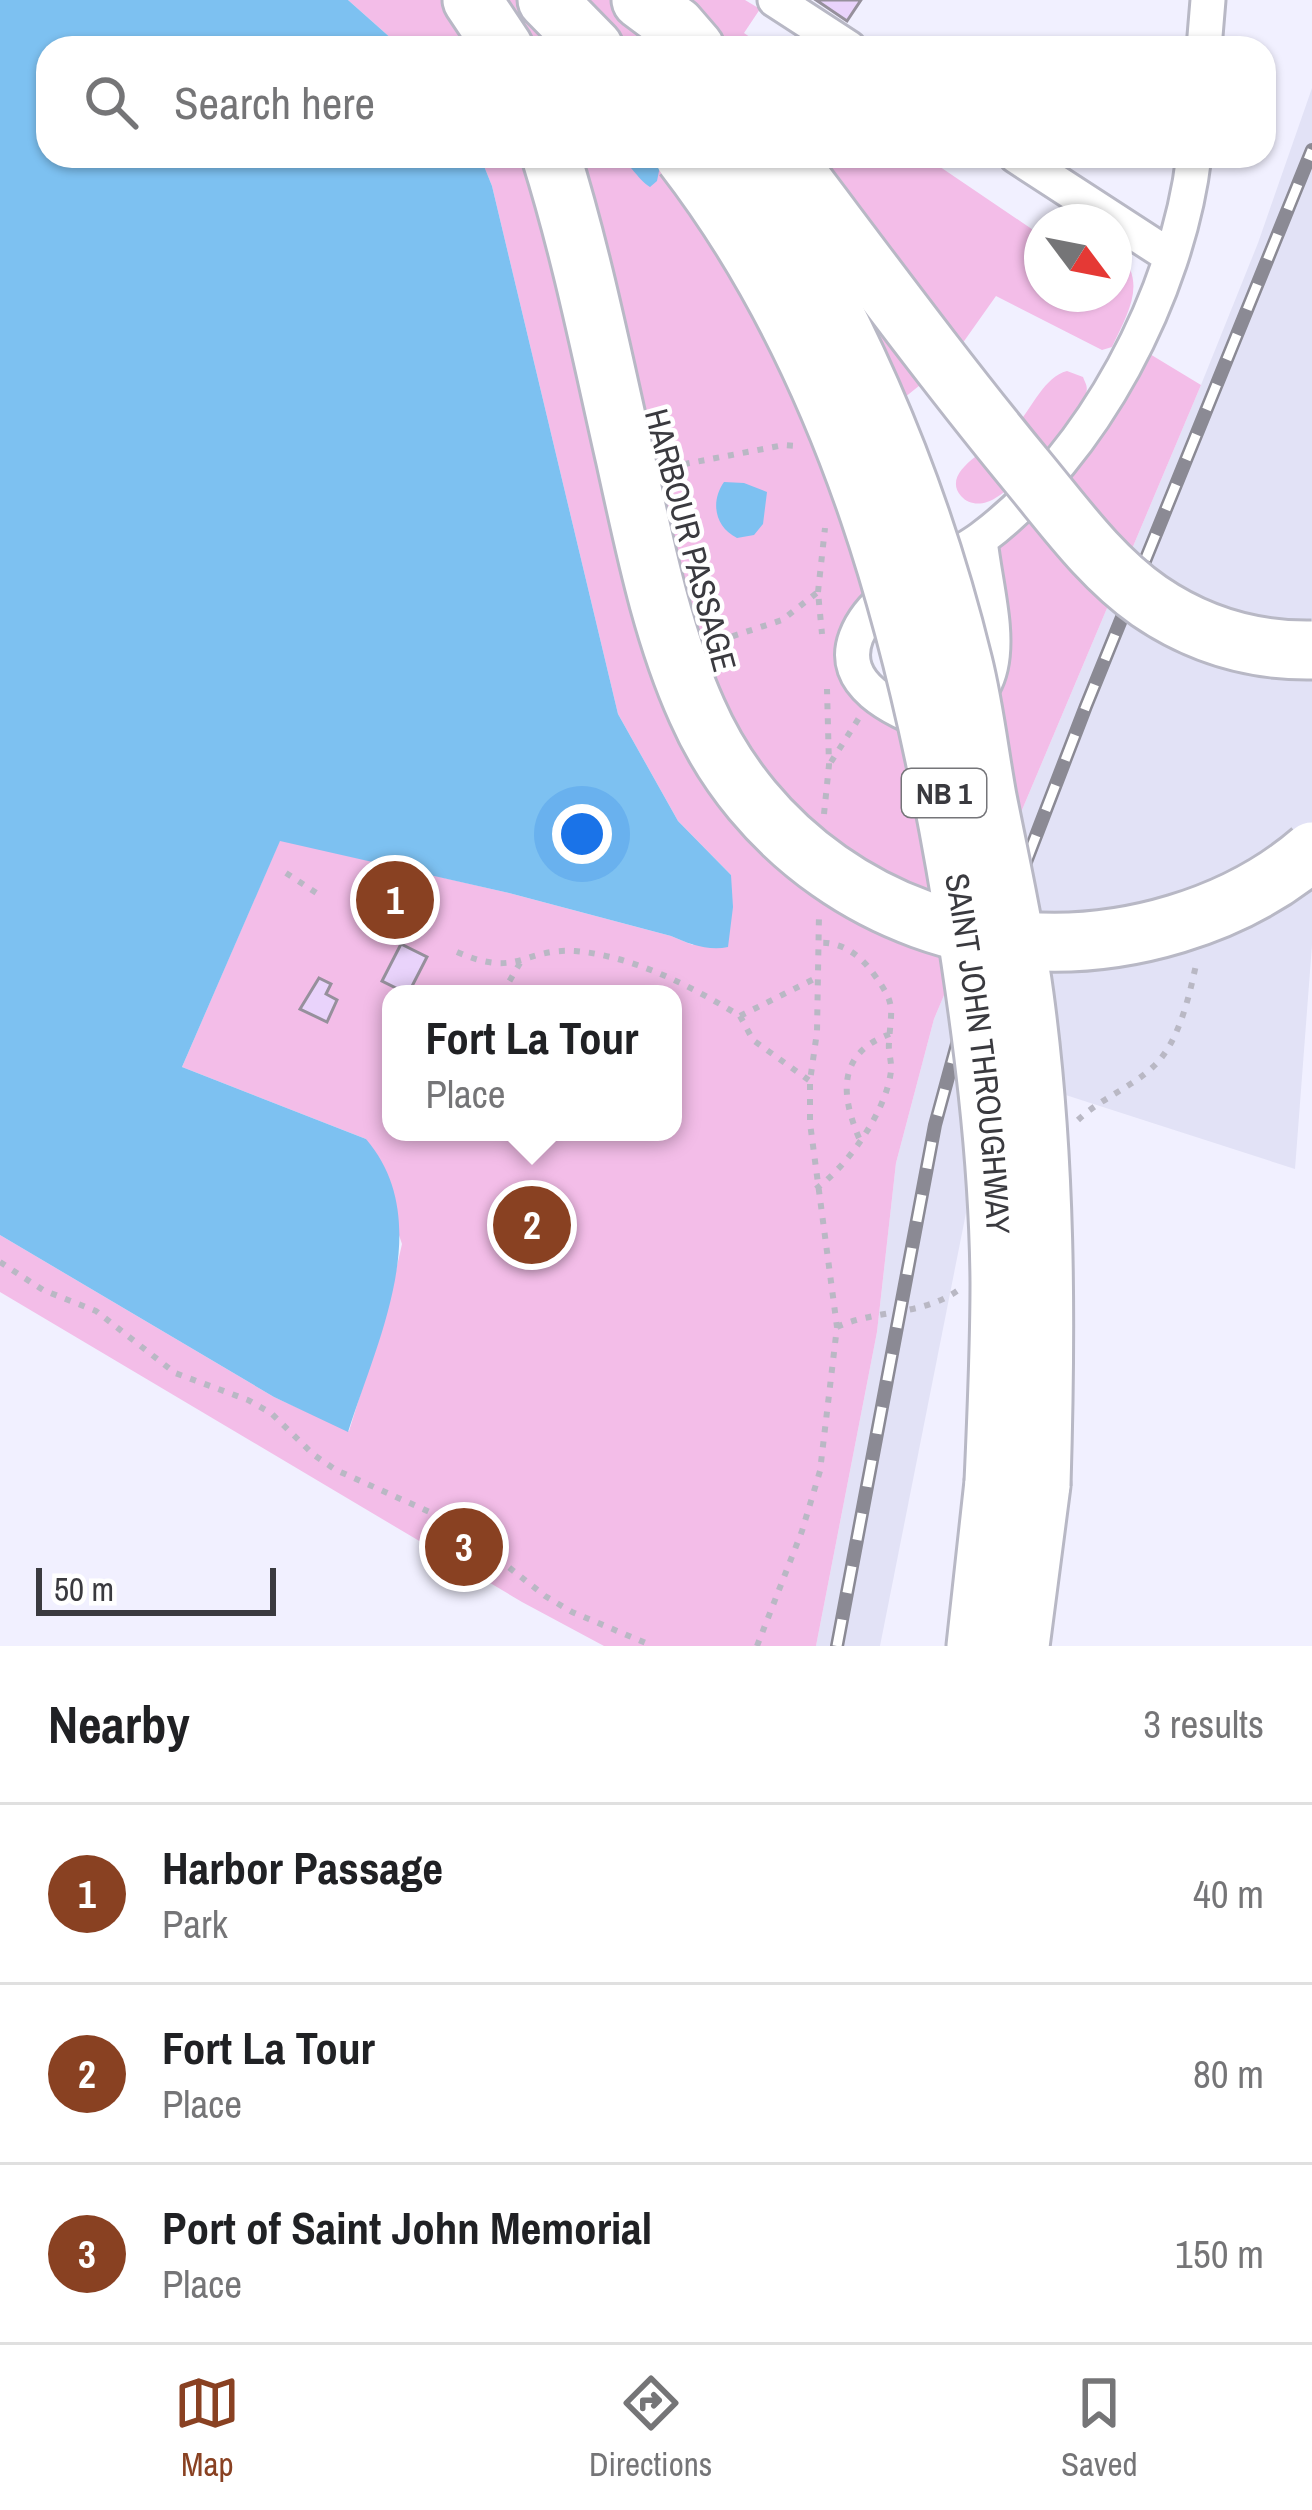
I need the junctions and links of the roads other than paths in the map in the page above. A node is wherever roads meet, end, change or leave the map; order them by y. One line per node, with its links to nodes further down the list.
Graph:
1 (472, 0): 7 (highway)
2 (547, 0): 8 (highway)
3 (616, 0): 9 (highway)
4 (641, 0): 10 (highway)
5 (775, 0): 11 (street)
6 (1208, 0): 12 (street)
7 (495, 36)
8 (582, 36)
9 (649, 36)
10 (685, 36)
11 (830, 36)
12 (1205, 36)
13 (554, 168): 22 (highway, bridge)
14 (693, 168): 23 (highway, SAINT JOHN THROUGHWAY / NB 1, bridge)
15 (750, 168): 23 (highway, SAINT JOHN THROUGHWAY / NB 1, bridge)
16 (793, 168): 21 (highway, bridge)
17 (1034, 168): 19 (street)
18 (1193, 168): 19 (street)
19 (1170, 256): 20 (street)
20 (980, 540): 20 (street)
21 (1312, 650)
22 (1312, 851)
23 (1017, 1484): 24 (highway, SAINT JOHN THROUGHWAY / NB 1); 25 (highway, SAINT JOHN THROUGHWAY / NB 1)
24 (976, 1646)
25 (1021, 1646)

